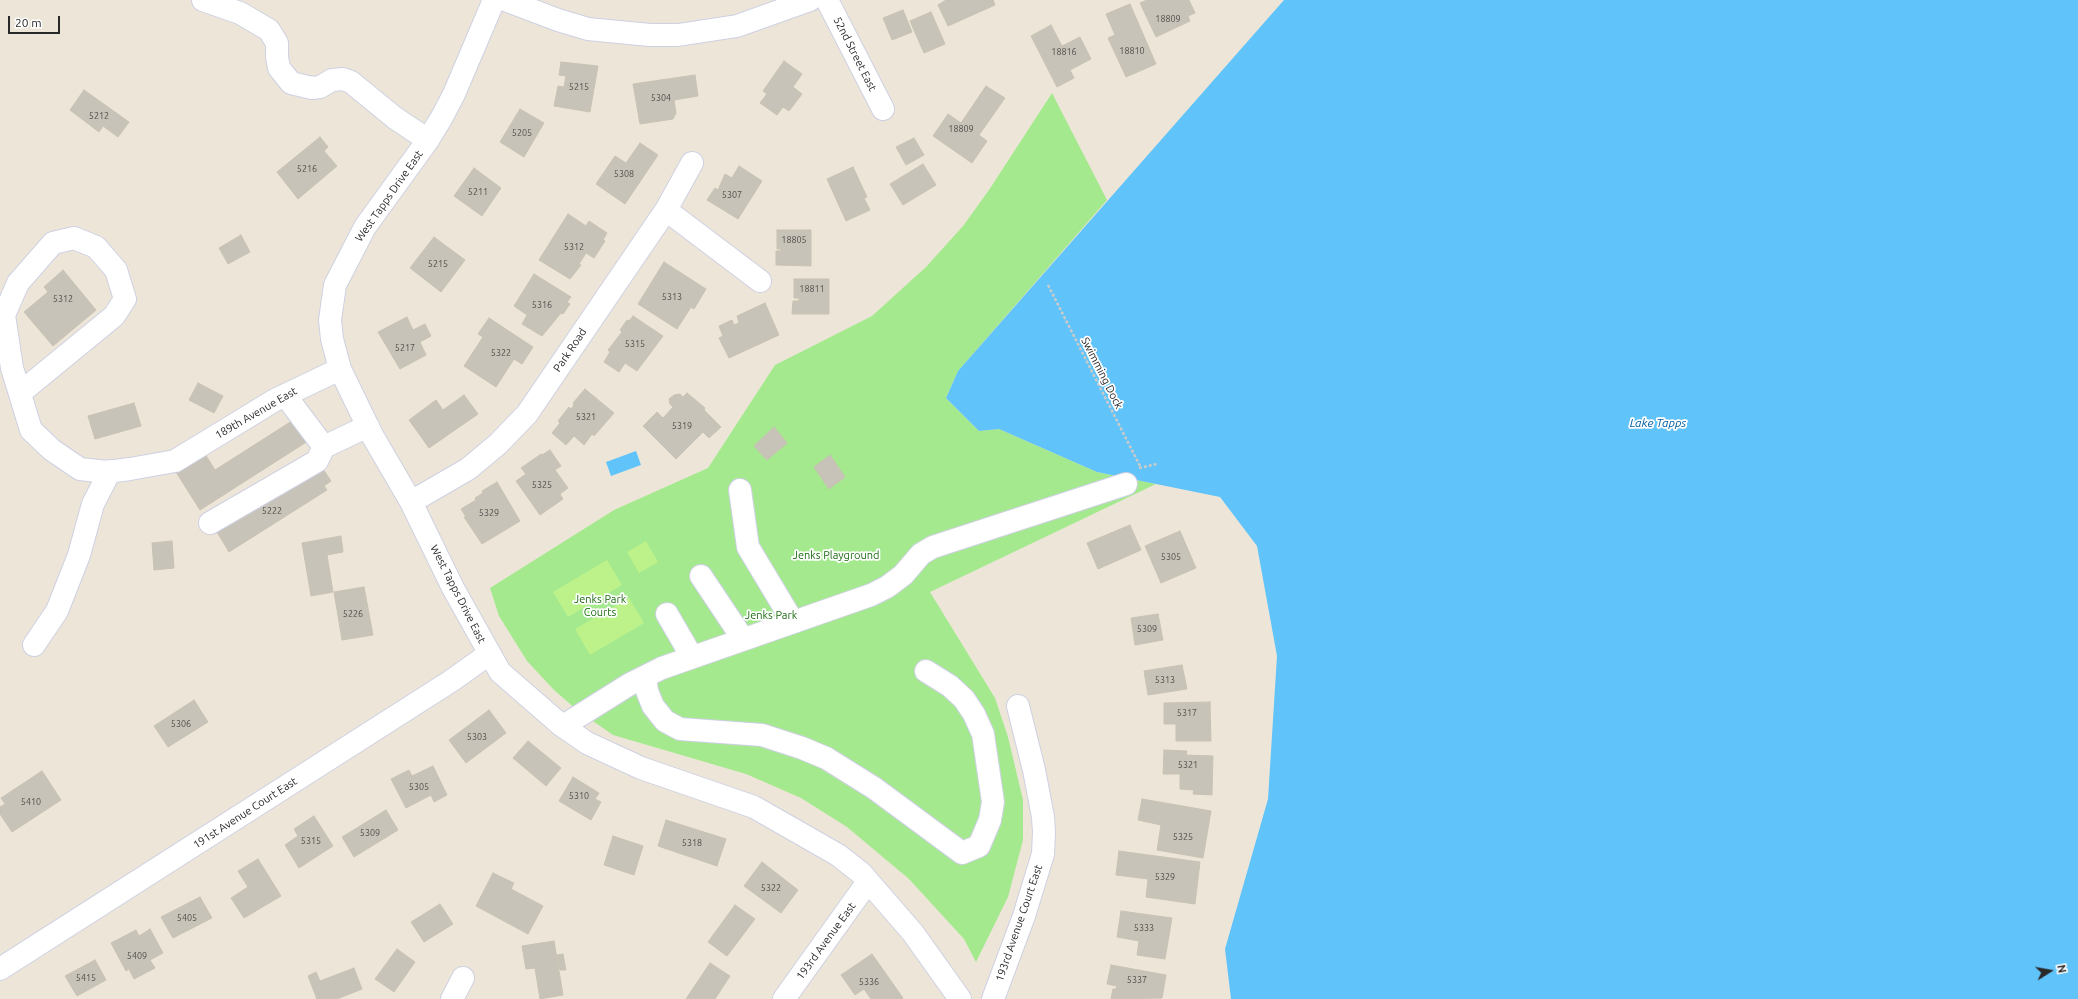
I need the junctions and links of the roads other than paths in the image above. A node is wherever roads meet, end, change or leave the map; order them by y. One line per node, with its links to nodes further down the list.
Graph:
1 (203, 0): 7 (street)
2 (494, 0): 7 (street, West Tapps Drive East)
3 (505, 0): 4 (street)
4 (810, 0)
5 (827, 0): 6 (street, 52nd Street East)
6 (883, 109)
7 (428, 140): 11 (street, West Tapps Drive East)
8 (692, 163): 9 (street, Park Road)
9 (666, 210): 10 (street); 19 (street, Park Road)
10 (760, 281)
11 (340, 369): 13 (street, 189th Avenue East); 14 (street, West Tapps Drive East)
12 (20, 393): 12 (street, 189th Avenue East); 16 (street, 189th Avenue East)
13 (285, 395): 15 (street); 16 (street, 189th Avenue East)
14 (368, 426): 15 (street); 19 (street, West Tapps Drive East)
15 (324, 447): 20 (street)
16 (110, 471): 25 (street)
17 (1126, 484): 23 (street)
18 (740, 490): 23 (street)
19 (411, 502): 26 (street, West Tapps Drive East)
20 (210, 523)
21 (702, 576): 24 (street)
22 (667, 614): 27 (street)
23 (793, 622): 24 (street)
24 (743, 639): 27 (street)
25 (34, 645)
26 (489, 654): 31 (street, West Tapps Drive East); 33 (street, 191st Avenue Court East)
27 (692, 657): 29 (street)
28 (926, 671): 29 (street)
29 (645, 677): 31 (street)
30 (1018, 706): 38 (street, 193rd Avenue Court East)
31 (564, 726): 32 (street, West Tapps Drive East)
32 (867, 882): 36 (street, 193rd Avenue East); 37 (street, West Tapps Drive East)
33 (0, 969)
34 (463, 978): 35 (street)
35 (452, 999)
36 (784, 999)
37 (960, 999)
38 (993, 999)

